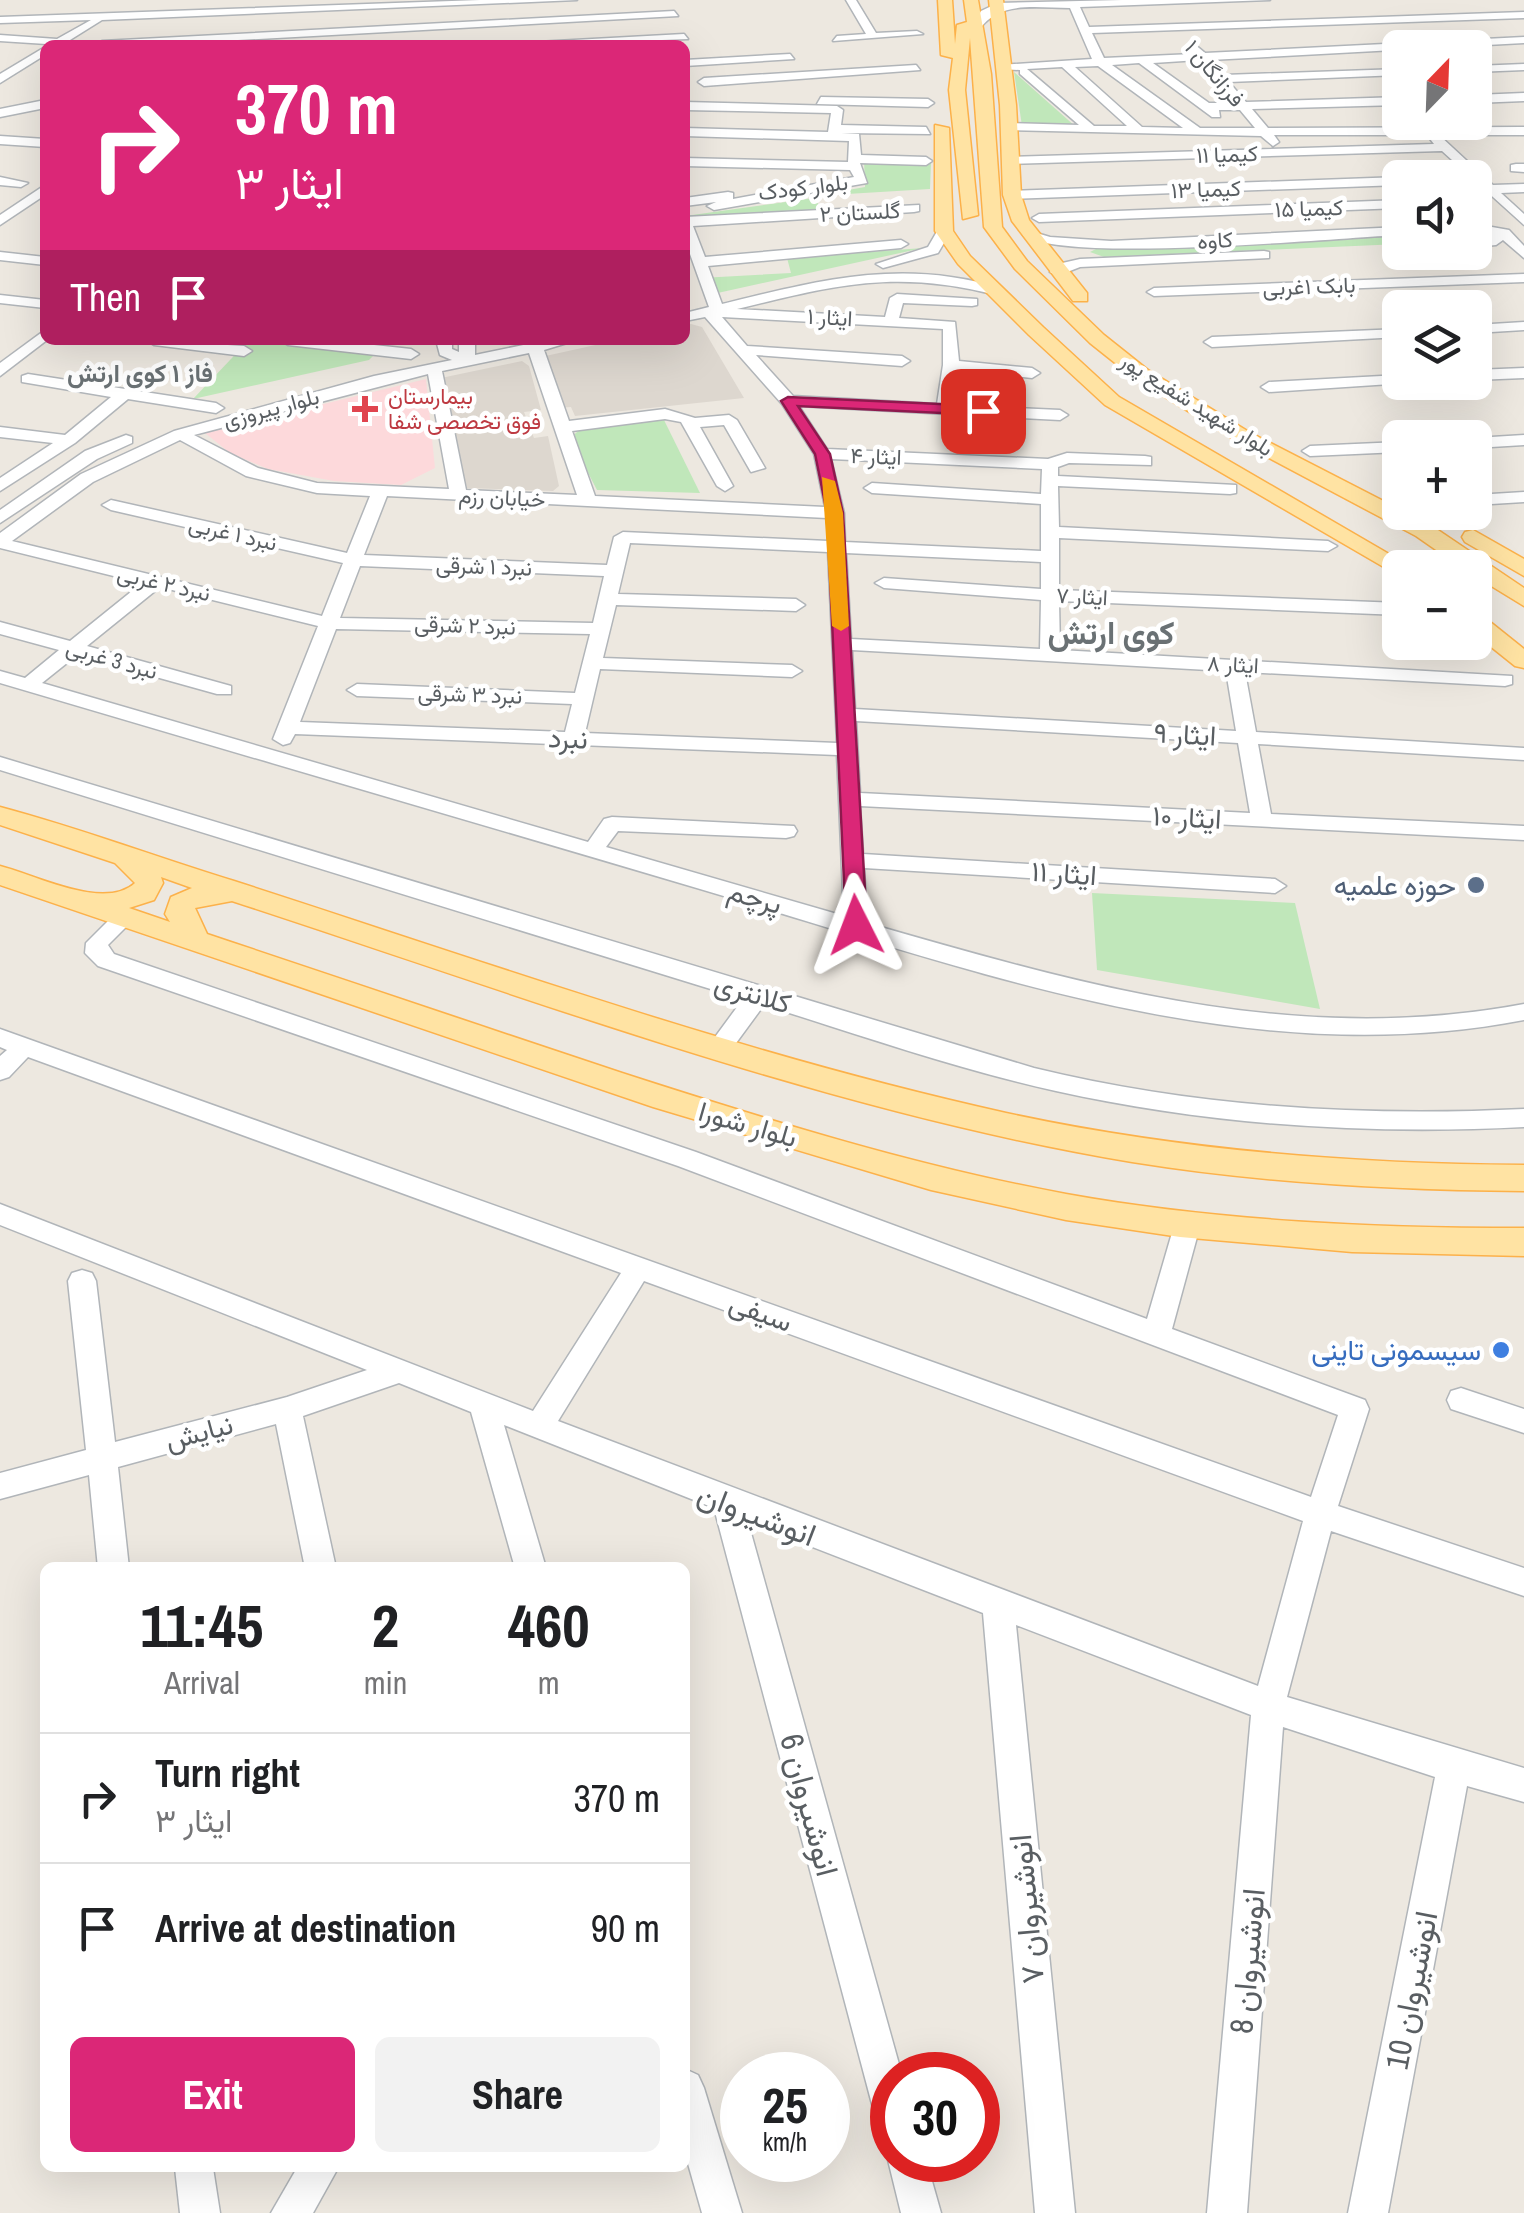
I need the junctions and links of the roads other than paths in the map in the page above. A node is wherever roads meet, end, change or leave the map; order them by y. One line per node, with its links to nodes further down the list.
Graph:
1 (190, 0): 15 (street)
2 (572, 0): 11 (street)
3 (667, 0): 16 (street)
4 (851, 0): 33 (street)
5 (946, 0): 12 (main road); 126 (main road)
6 (1266, 0): 10 (street)
7 (1424, 0): 20 (street)
8 (997, 3): 9 (street); 26 (street); 56 (main road)
9 (1036, 3): 13 (street)
10 (1156, 3): 13 (street); 25 (street, فرزانگان ۱)
11 (423, 4): 15 (street); 24 (street)
12 (965, 5): 26 (main road, بلوار شهید شفیع پور); 70 (main road, بلوار شهید شفیع پور)
13 (1074, 5): 27 (street)
14 (1299, 12): 23 (street)
15 (188, 14): 18 (street)
16 (674, 14): 24 (street); 32 (street)
17 (1524, 15): 20 (street)
18 (109, 17): 21 (street); 22 (street); 35 (street)
19 (248, 18): 31 (street)
20 (1442, 18): 23 (street); 28 (street)
21 (0, 20)
22 (91, 22): 30 (street); 34 (street)
23 (1312, 23): 25 (street); 45 (street)
24 (426, 27): 31 (street); 37 (street)
25 (1176, 27): 27 (street); 48 (street, فرزانگان ۱)
26 (975, 28): 72 (main road, بلوار شهید شفیع پور)
27 (1084, 30): 52 (street)
28 (1454, 30)
29 (916, 34): 33 (street)
30 (0, 37): 42 (street)
31 (244, 37): 36 (street)
32 (684, 37): 38 (street); 39 (street)
33 (873, 37): 40 (street)
34 (62, 40)
35 (103, 40)
36 (208, 40)
37 (427, 40)
38 (628, 40)
39 (685, 40)
40 (837, 40)
41 (1524, 40): 44 (street)
42 (40, 42)
43 (754, 43): 51 (street)
44 (1492, 44)
45 (1337, 47): 46 (street); 48 (street); 66 (street)
46 (1382, 47)
47 (40, 53): 61 (street)
48 (1200, 54): 50 (street); 69 (street, فرزانگان ۱)
49 (812, 56): 51 (street)
50 (1139, 58): 52 (street); 82 (street)
51 (760, 59): 53 (street); 67 (street)
52 (1098, 61): 54 (street); 94 (street)
53 (690, 62): 71 (street)
54 (1064, 63): 56 (street); 89 (street)
55 (1492, 64): 60 (street)
56 (1004, 67): 85 (main road)
57 (1524, 67): 60 (street)
58 (916, 68): 64 (street)
59 (1492, 68): 60 (street)
60 (1496, 68)
61 (6, 70): 62 (street); 68 (street)
62 (28, 72)
63 (1024, 72): 86 (street)
64 (824, 73): 67 (street); 80 (street)
65 (1382, 73): 66 (street)
66 (1366, 74): 69 (street); 73 (street)
67 (767, 76): 71 (street)
68 (0, 79)
69 (1220, 79): 83 (street, فرزانگان ۱)
70 (958, 81): 72 (main road); 102 (main road, بلوار شهید شفیع پور)
71 (704, 82): 74 (street)
72 (984, 82): 99 (main road, بلوار شهید شفیع پور)
73 (1382, 88)
74 (690, 91)
75 (1524, 97): 76 (street)
76 (1492, 98)
77 (928, 103): 80 (street)
78 (1382, 103): 83 (street)
79 (40, 104): 84 (street)
80 (821, 105): 81 (street); 93 (street)
81 (690, 106)
82 (1205, 106): 83 (street); 95 (street)
83 (1242, 106): 96 (street, فرزانگان ۱)
84 (2, 108)
85 (1009, 126): 86 (street); 105 (main road)
86 (1091, 129): 89 (street)
87 (1382, 129): 96 (street)
88 (926, 130): 93 (street)
89 (1138, 130): 94 (street)
90 (1492, 130): 91 (street)
91 (1524, 131)
92 (690, 132): 93 (street)
93 (835, 132): 107 (street)
94 (1197, 132): 95 (street)
95 (1240, 132): 96 (street)
96 (1266, 133): 108 (street, فرزانگان ۱)
97 (0, 140): 100 (street)
98 (1438, 140): 101 (street)
99 (987, 141): 117 (main road); 189 (main road, بلوار شهید شفیع پور)
100 (40, 143)
101 (1444, 146): 103 (street); 108 (street, کیمیا ۱۱)
102 (964, 150): 126 (main road); 206 (main road, بلوار شهید شفیع پور)
103 (1458, 160)
104 (926, 161): 107 (street)
105 (1010, 161): 108 (street, کیمیا ۱۱); 117 (main road)
106 (690, 162): 107 (street)
107 (854, 162): 115 (street, بلوار کودک)
108 (1296, 169): 109 (street, کیمیا ۱۳); 117 (street, کیمیا ۱۳); 122 (street, فرزانگان ۱)
109 (1382, 179)
110 (0, 181): 111 (street)
111 (21, 183)
112 (1524, 188): 113 (street)
113 (1492, 189)
114 (1492, 191): 118 (street)
115 (780, 192): 119 (street, بلوار کودک); 124 (street, بلوار کودک)
116 (40, 193): 125 (street)
117 (1012, 195): 129 (main road)
118 (1502, 200): 120 (street); 127 (street)
119 (690, 201)
120 (1492, 201)
121 (1382, 205): 122 (street, کیمیا ۱۵)
122 (1328, 207): 129 (street, کیمیا ۱۵); 134 (street, فرزانگان ۱)
123 (914, 208): 128 (street, گلستان ۲)
124 (690, 209)
125 (0, 221)
126 (945, 221): 139 (street); 151 (main road)
127 (1524, 221)
128 (690, 222)
129 (1035, 226): 137 (street, کاوه); 147 (main road)
130 (1492, 231): 133 (street)
131 (1524, 231): 133 (street)
132 (1382, 232): 134 (street, کاوه)
133 (1504, 233): 135 (street); 142 (street)
134 (1351, 234): 137 (street, کاوه)
135 (1492, 241)
136 (690, 243): 146 (street)
137 (1112, 244): 145 (street)
138 (1382, 248): 140 (street)
139 (902, 252): 146 (street); 149 (street); 158 (street)
140 (1321, 252)
141 (1282, 254): 145 (street, کاوه)
142 (1524, 254)
143 (0, 256): 144 (street)
144 (40, 260)
145 (1116, 264): 147 (street, کاوه)
146 (702, 269): 148 (street); 158 (street)
147 (1058, 272): 153 (main road)
148 (690, 275)
149 (920, 275): 151 (street); 158 (street)
150 (1524, 278): 152 (street, بابک ۱غربی)
151 (996, 291): 164 (main road)
152 (1154, 292)
153 (1076, 294): 168 (main road); 189 (main road)
154 (0, 299): 157 (street)
155 (690, 300): 158 (street)
156 (972, 302): 161 (street)
157 (40, 303)
158 (712, 305): 159 (street); 160 (street, ایثار ۱); 177 (street)
159 (690, 312)
160 (844, 318): 161 (street, ایثار ۱); 181 (street)
161 (891, 320): 184 (street, ایثار ۱)
162 (1524, 326): 163 (street)
163 (1492, 328)
164 (1036, 331): 206 (main road); 232 (main road)
165 (1382, 333): 167 (street)
166 (40, 338): 179 (street)
167 (1212, 342)
168 (1136, 344)
169 (195, 345): 178 (street)
170 (321, 345): 180 (street)
171 (422, 345): 180 (street)
172 (545, 345): 174 (street, بلوار پیروزی)
173 (445, 346): 176 (street, بلوار پیروزی); 180 (street, بلوار پیروزی)
174 (536, 347): 176 (street, بلوار پیروزی); 200 (street)
175 (0, 349): 179 (street)
176 (467, 349): 185 (street, بلوار پیروزی)
177 (742, 350): 181 (street); 195 (street)
178 (244, 351)
179 (24, 352): 186 (street)
180 (407, 358): 196 (street, بلوار پیروزی)
181 (841, 358): 183 (street)
182 (1158, 360): 208 (main road)
183 (902, 362)
184 (951, 365): 188 (street); 197 (street)
185 (434, 367): 202 (street, بلوار پیروزی); 219 (street)
186 (0, 371)
187 (1524, 372): 190 (street)
188 (1032, 373)
189 (1141, 374): 242 (main road, بلوار شهید شفیع پور)
190 (1492, 374)
191 (28, 380): 194 (street)
192 (1382, 381): 193 (street)
193 (1270, 387)
194 (124, 394): 196 (street); 203 (street)
195 (788, 401): 197 (street); 209 (street)
196 (216, 408): 225 (street, بلوار پیروزی)
197 (944, 408): 198 (street)
198 (1060, 415)
199 (690, 423): 200 (street); 211 (street); 214 (street)
200 (563, 427): 222 (street)
201 (0, 432): 203 (street)
202 (180, 434): 218 (street, خیابان رزم); 228 (street, بلوار پیروزی)
203 (69, 440): 213 (street)
204 (1524, 440): 205 (street)
205 (1492, 442)
206 (1226, 447): 231 (main road, بلوار شهید شفیع پور)
207 (1382, 447): 208 (street)
208 (1310, 451): 216 (main road)
209 (822, 454): 212 (street, ایثار ۴); 224 (street)
210 (1145, 461): 212 (street)
211 (757, 468)
212 (1050, 482): 215 (street); 217 (street); 227 (street)
213 (0, 486)
214 (725, 486)
215 (872, 488)
216 (1382, 489)
217 (1230, 490)
218 (380, 493): 219 (street, خیابان رزم); 234 (street)
219 (458, 494): 222 (street, خیابان رزم)
220 (1524, 497): 221 (street)
221 (1492, 499)
222 (588, 502): 224 (street, خیابان رزم)
223 (111, 505): 234 (street, نبرد ۱ غربی)
224 (835, 513): 230 (street)
225 (0, 518)
226 (1458, 530): 235 (main road)
227 (1050, 532): 229 (street); 233 (street)
228 (0, 542): 237 (street, نبرد ۲ غربی)
229 (1328, 546)
230 (837, 548): 233 (street); 236 (street); 250 (street)
231 (1417, 550)
232 (1382, 556)
233 (1050, 558): 239 (street)
234 (354, 560): 236 (street, نبرد ۱ شرقی); 245 (street)
235 (1524, 569)
236 (614, 572): 240 (street)
237 (156, 582): 245 (street, نبرد ۲ غربی); 251 (street)
238 (884, 583): 239 (street, ایثار ۷)
239 (1050, 595): 244 (street, ایثار ۷); 252 (street)
240 (608, 598): 243 (street); 248 (street)
241 (1492, 599): 246 (main road)
242 (1524, 599)
243 (796, 605)
244 (1382, 609)
245 (329, 623): 248 (street, نبرد ۲ شرقی); 264 (street)
246 (1524, 623)
247 (0, 628): 251 (street, نبرد 3 غربی)
248 (600, 629): 254 (street)
249 (1492, 636): 253 (main road)
250 (842, 644): 252 (street, ایثار ۸); 263 (street)
251 (74, 648): 259 (street); 260 (street, نبرد 3 غربی)
252 (1050, 654): 255 (street, ایثار ۸)
253 (1524, 661)
254 (592, 664): 256 (street); 262 (street)
255 (1234, 664): 258 (street, ایثار ۸); 266 (street)
256 (792, 672)
257 (0, 677): 259 (street, پرچم)
258 (1505, 680)
259 (28, 685): 269 (street, پرچم)
260 (224, 690)
261 (357, 690): 262 (street, نبرد ۳ شرقی)
262 (584, 698): 265 (street)
263 (845, 714): 266 (street, ایثار ۹); 267 (street)
264 (288, 728): 265 (street, نبرد); 269 (street)
265 (574, 738): 267 (street, نبرد)
266 (1247, 738): 268 (street, ایثار ۹); 273 (street)
267 (847, 749): 271 (street)
268 (1524, 754)
269 (275, 758): 276 (street, پرچم)
270 (0, 763): 286 (street, کلانتری)
271 (850, 798): 273 (street, ایثار ۱۰); 278 (street)
272 (0, 816): 277 (main road)
273 (1262, 821): 275 (street, ایثار ۱۰)
274 (786, 830): 276 (street)
275 (1524, 833)
276 (593, 850): 284 (street, پرچم)
277 (126, 856): 281 (main road); 282 (main road)
278 (853, 860): 280 (street, ایثار ۱۱); 284 (street)
279 (0, 875): 282 (main road, بلوار شورا)
280 (1275, 886)
281 (234, 891): 285 (main road); 289 (main road)
282 (68, 898): 283 (main road, بلوار شورا)
283 (125, 917): 285 (main road, بلوار شورا); 298 (street)
284 (856, 925): 287 (street, پرچم)
285 (196, 941): 294 (main road, بلوار شورا)
286 (759, 995): 289 (street); 291 (street, کلانتری)
287 (1524, 1012)
288 (12, 1042): 290 (street); 296 (street, سیفی)
289 (719, 1048): 292 (main road)
290 (0, 1071)
291 (1524, 1118)
292 (1524, 1178)
293 (0, 1214): 299 (street, انوشیروان)
294 (1188, 1226): 295 (main road, بلوار شورا); 298 (street)
295 (1524, 1242)
296 (638, 1268): 304 (street); 308 (street, سیفی)
297 (82, 1281): 305 (street)
298 (1157, 1333): 308 (street, انوشیروان 8)
299 (397, 1372): 301 (street, انوشیروان); 302 (street, نیایش)
300 (1462, 1400): 303 (street)
301 (484, 1407): 304 (street, انوشیروان); 311 (street)
302 (287, 1408): 305 (street, نیایش); 310 (street)
303 (1524, 1421)
304 (538, 1428): 307 (street, انوشیروان)
305 (100, 1458): 306 (street, نیایش); 309 (street)
306 (0, 1486)
307 (728, 1503): 313 (street, انوشیروان); 317 (street, انوشیروان 6)
308 (1320, 1514): 312 (street, سیفی); 314 (street, انوشیروان 8)
309 (113, 1562)
310 (320, 1562)
311 (530, 1562)
312 (1524, 1582)
313 (998, 1604): 314 (street, انوشیروان); 326 (street, انوشیروان ۷)
314 (1268, 1708): 315 (street, انوشیروان); 327 (street, انوشیروان 8)
315 (1454, 1768): 316 (street, انوشیروان); 328 (street, انوشیروان 10)
316 (1524, 1785)
317 (877, 2052)
318 (690, 2105): 324 (street)
319 (195, 2172): 322 (street)
320 (317, 2172): 323 (street)
321 (913, 2182): 325 (street)
322 (200, 2213)
323 (291, 2213)
324 (722, 2213)
325 (921, 2213)
326 (1054, 2213)
327 (1227, 2213)
328 (1368, 2213)

